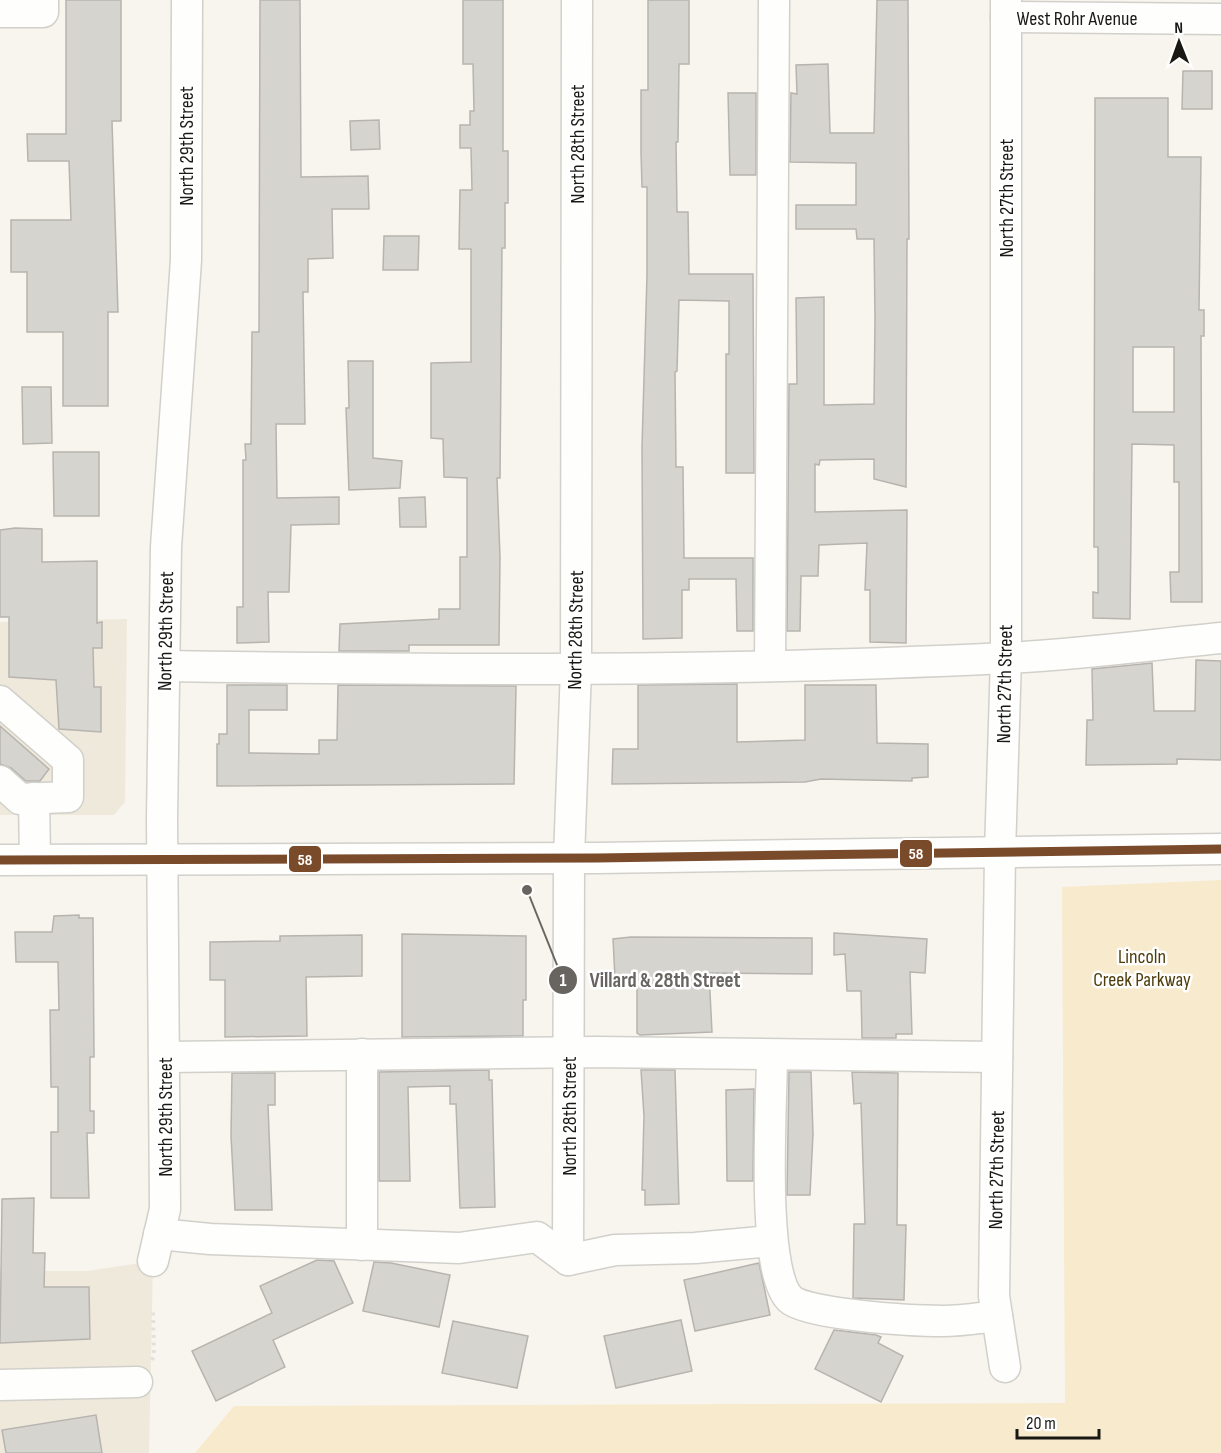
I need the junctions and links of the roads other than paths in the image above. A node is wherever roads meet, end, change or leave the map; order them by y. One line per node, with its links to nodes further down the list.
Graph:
1 (43, 0): 6 (street)
2 (187, 0): 10 (street, North 29th Street)
3 (577, 0): 12 (street, North 28th Street)
4 (774, 0): 11 (street)
5 (1006, 9): 7 (street, West Rohr Avenue); 9 (street, North 27th Street)
6 (0, 12)
7 (1221, 19)
8 (1221, 638): 9 (street)
9 (1006, 658): 11 (street); 17 (street, North 27th Street)
10 (165, 666): 12 (street); 19 (street, North 29th Street)
11 (770, 666): 12 (street)
12 (576, 669): 18 (street, North 28th Street)
13 (0, 700): 15 (street)
14 (0, 781): 15 (street)
15 (34, 798): 21 (street)
16 (1221, 849): 17 (street)
17 (1000, 853): 18 (street); 26 (street, North 27th Street)
18 (569, 858): 19 (street); 22 (street, North 28th Street)
19 (163, 859): 21 (street); 25 (street, North 29th Street)
20 (0, 860): 21 (street)
21 (35, 860)
22 (569, 1052): 23 (street); 24 (street); 29 (street, North 28th Street)
23 (362, 1054): 25 (street); 28 (street)
24 (772, 1054): 26 (street); 27 (street)
25 (165, 1057): 28 (street, North 29th Street)
26 (997, 1057): 30 (street, North 27th Street)
27 (771, 1241): 29 (street); 30 (street)
28 (362, 1245): 29 (street)
29 (568, 1260)
30 (997, 1316): 31 (street, North 27th Street)
31 (1005, 1367)
32 (137, 1382): 33 (street)
33 (0, 1385)

